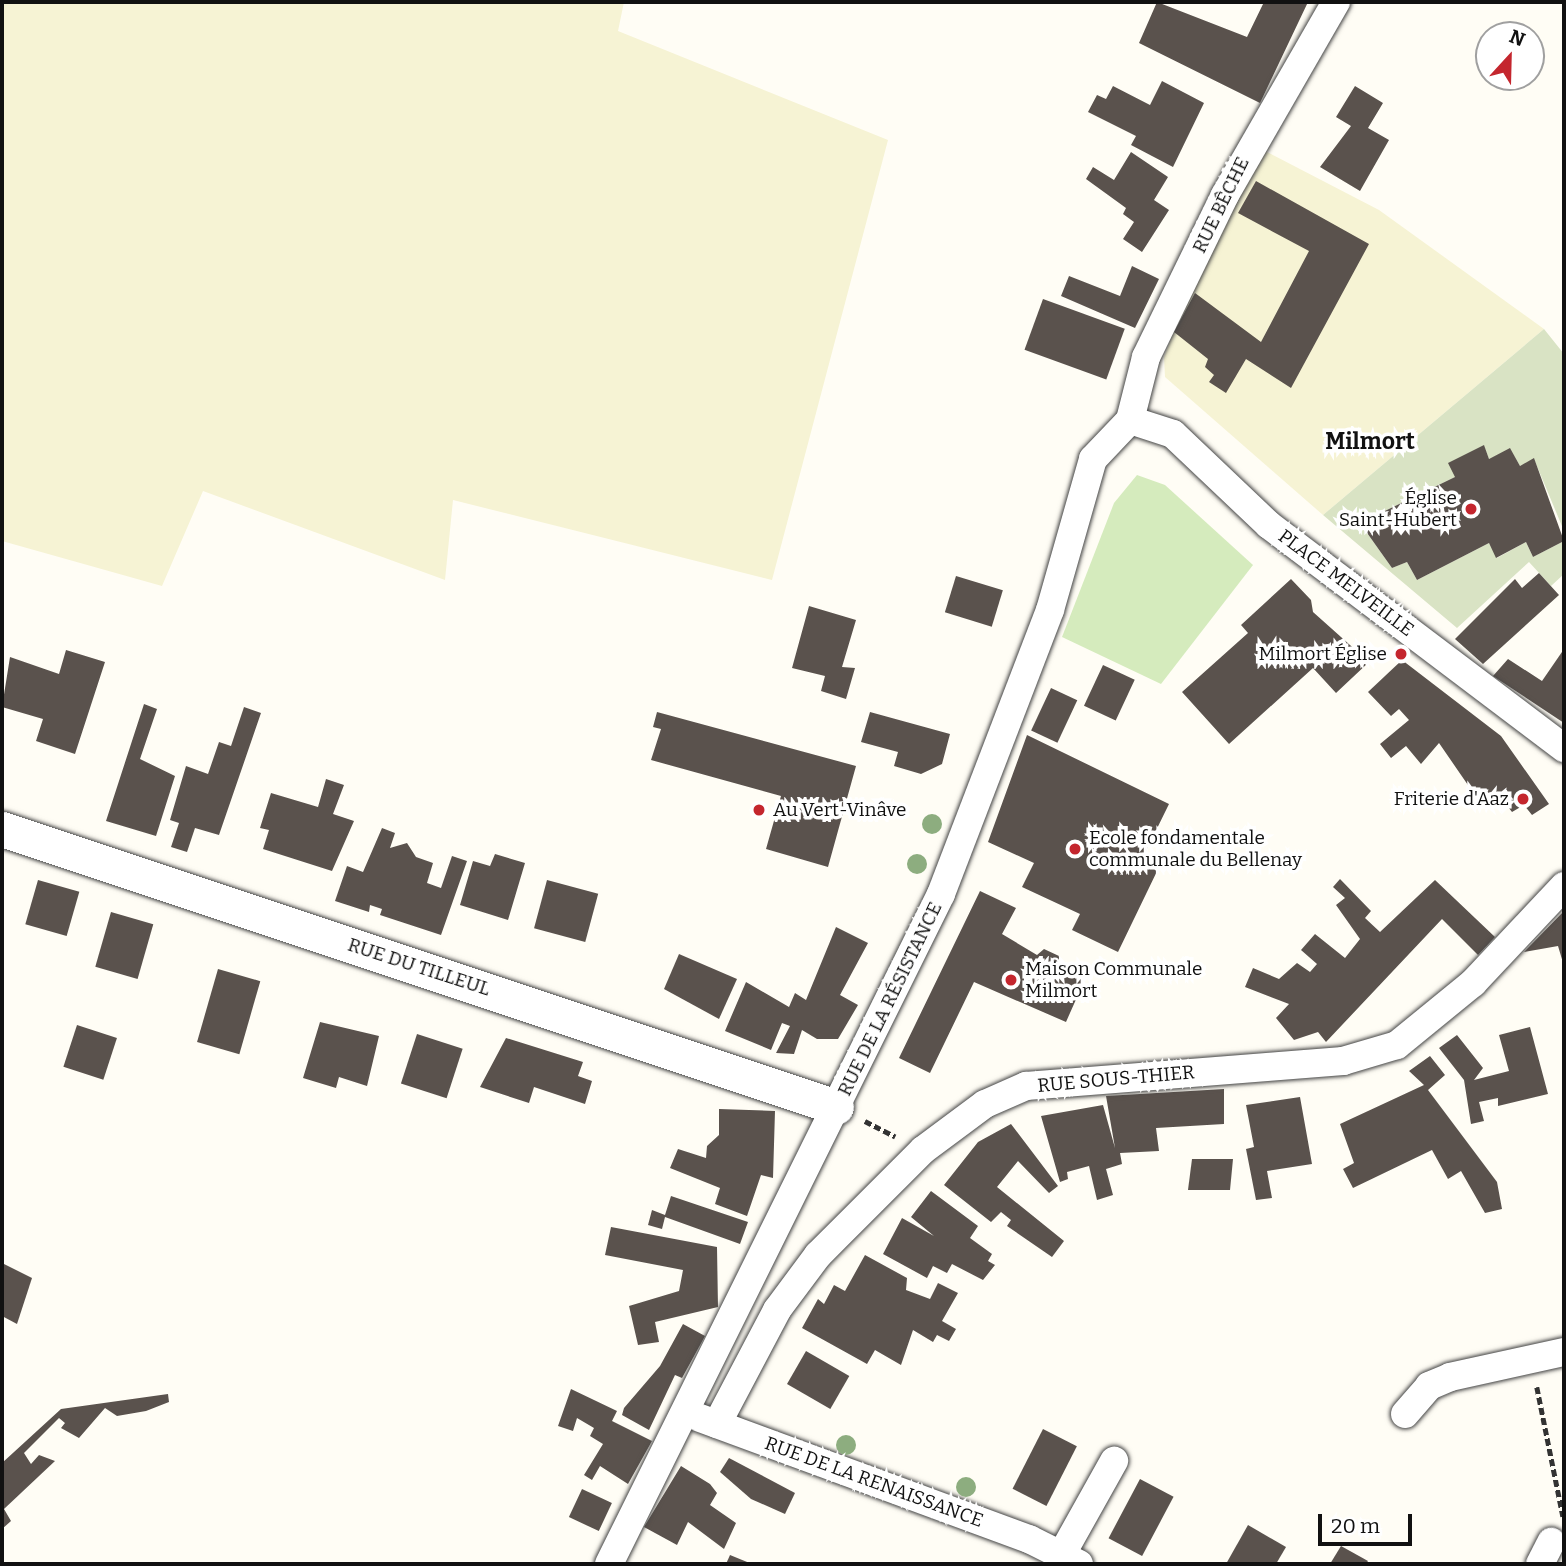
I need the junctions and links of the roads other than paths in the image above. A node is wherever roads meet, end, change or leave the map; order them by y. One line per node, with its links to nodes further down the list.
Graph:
1 (1336, 2): 2 (street, RUE BÊCHE)
2 (1130, 420): 3 (street, PLACE MELVEILLE); 6 (street, RUE DE LA RÉSISTANCE)
3 (1564, 748)
4 (2, 829): 6 (street, RUE DU TILLEUL)
5 (1564, 886): 10 (street, RUE SOUS-THIER)
6 (836, 1107): 8 (street, RUE DE LA RÉSISTANCE)
7 (1564, 1352): 9 (street)
8 (684, 1413): 10 (street, RUE DE LA RENAISSANCE); 13 (street, RUE DE LA RÉSISTANCE)
9 (1405, 1414)
10 (717, 1424): 12 (street, RUE DE LA RENAISSANCE)
11 (1114, 1461): 12 (street, RUE DE LA RENAISSANCE)
12 (1070, 1559)
13 (608, 1564)

